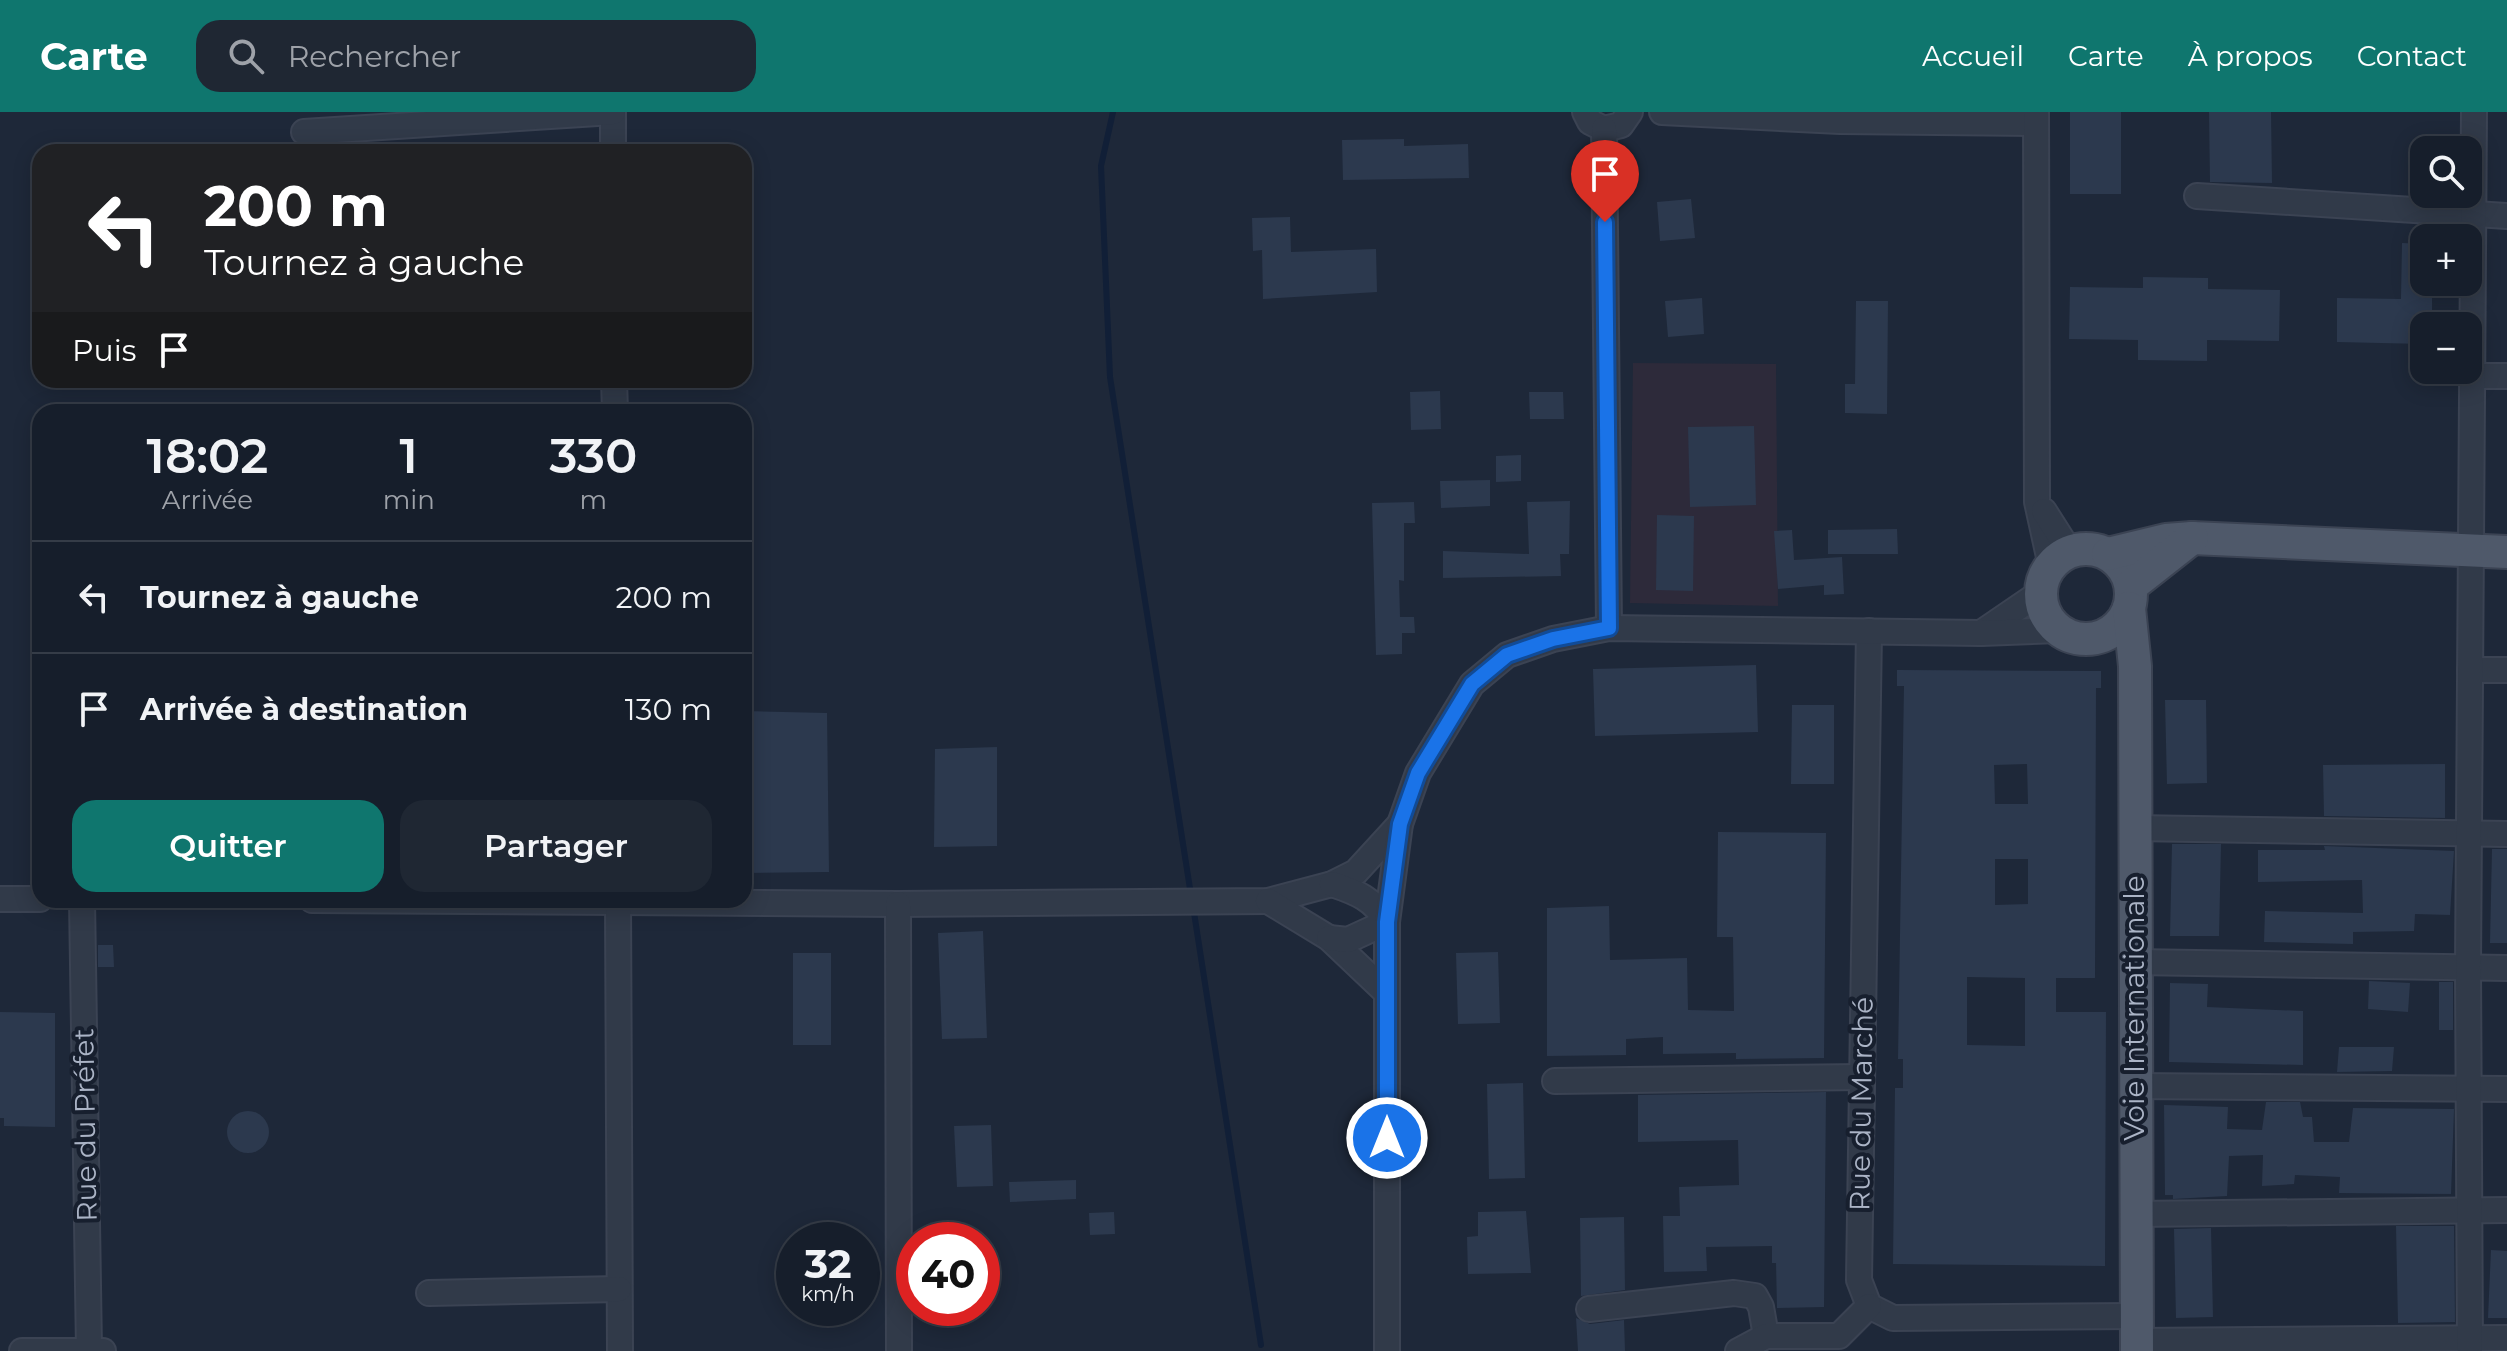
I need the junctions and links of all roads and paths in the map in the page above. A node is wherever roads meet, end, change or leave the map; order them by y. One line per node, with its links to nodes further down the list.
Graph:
1 (613, 112): 8 (street); 9 (street)
2 (1585, 112): 7 (street)
3 (1630, 112): 7 (street)
4 (1662, 112): 6 (street)
5 (2474, 112): 11 (street)
6 (2036, 117): 21 (street)
7 (1604, 129): 23 (street)
8 (304, 132)
9 (613, 144)
10 (2197, 196): 11 (street)
11 (2474, 216): 12 (street); 13 (street)
12 (2507, 216)
13 (2473, 312)
14 (2482, 376): 15 (street)
15 (2507, 376)
16 (2473, 384): 18 (street)
17 (2192, 538): 18 (main road); 20 (main road); 22 (main road)
18 (2472, 551): 19 (main road); 29 (street)
19 (2507, 552)
20 (2108, 554): 21 (main road); 22 (main road)
21 (2054, 570): 24 (main road); 26 (street)
22 (2130, 597): 27 (main road); 28 (main road, Voie Internationale)
23 (1609, 628): 25 (street); 31 (street)
24 (2058, 630): 26 (street); 27 (main road)
25 (1869, 631): 26 (street); 49 (street, Rue du Marché)
26 (1981, 633)
27 (2109, 634): 28 (main road)
28 (2135, 666): 32 (main road, Voie Internationale)
29 (2470, 670): 30 (street); 33 (street)
30 (2507, 670)
31 (1400, 824): 35 (street); 43 (street)
32 (2133, 828): 33 (street); 45 (main road, Voie Internationale)
33 (2469, 834): 34 (street); 46 (street)
34 (2507, 834)
35 (1332, 884): 38 (street); 43 (street)
36 (0, 899): 37 (street)
37 (32, 899)
38 (1268, 901): 40 (street); 44 (street)
39 (752, 902): 40 (street)
40 (898, 904): 68 (street)
41 (82, 908): 65 (street, Rue du Préfet)
42 (618, 908): 57 (street)
43 (1387, 922): 44 (street); 48 (street)
44 (1329, 938): 48 (street)
45 (2135, 962): 46 (street); 51 (main road, Voie Internationale)
46 (2468, 967): 47 (street); 52 (street)
47 (2507, 968)
48 (1387, 993): 69 (street)
49 (1862, 1077): 50 (street); 59 (street, Rue du Marché)
50 (1555, 1081)
51 (2133, 1086): 52 (street); 56 (main road, Voie Internationale)
52 (2468, 1089): 53 (street); 54 (street)
53 (2507, 1089)
54 (2468, 1209): 55 (street); 56 (street); 64 (street)
55 (2507, 1210)
56 (2135, 1214): 62 (main road, Voie Internationale)
57 (619, 1289): 58 (street); 67 (street)
58 (429, 1293)
59 (1869, 1306): 61 (street); 62 (street)
60 (1589, 1309): 61 (street)
61 (1766, 1336): 70 (street)
62 (2136, 1336): 64 (street)
63 (2507, 1338): 64 (street)
64 (2470, 1344)
65 (96, 1350): 66 (street)
66 (22, 1351)
67 (620, 1351)
68 (899, 1351)
69 (1387, 1351)
70 (1738, 1351)

